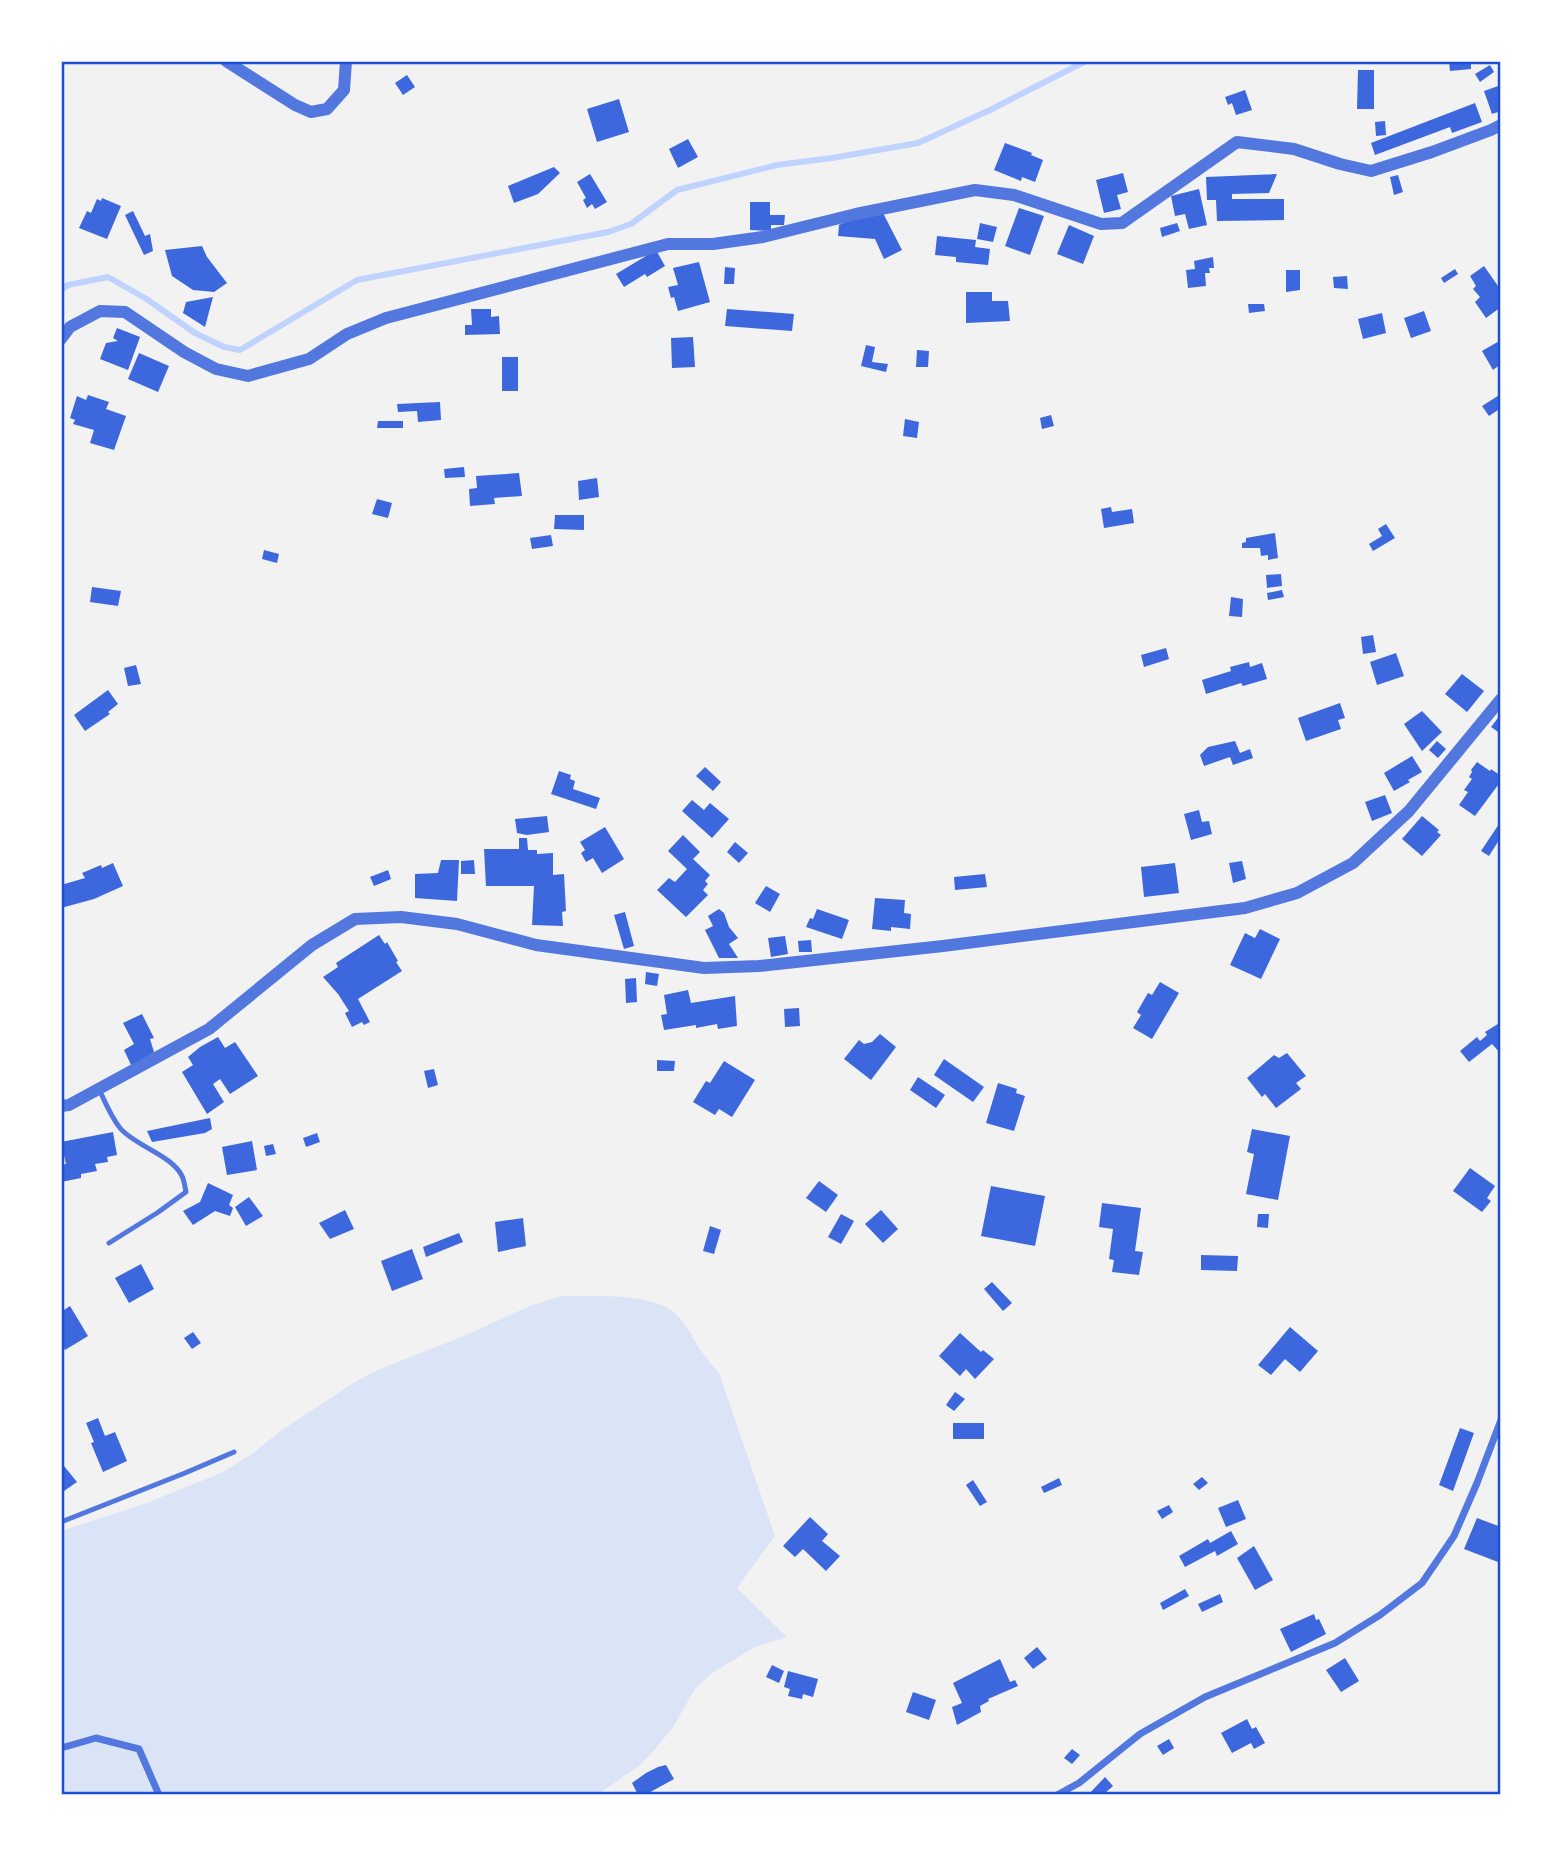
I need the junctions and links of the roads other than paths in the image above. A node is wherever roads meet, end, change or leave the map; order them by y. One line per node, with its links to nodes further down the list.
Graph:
1 (226, 61): 2 (street)
2 (346, 61)
3 (1501, 125): 4 (street)
4 (61, 339)
5 (1501, 699): 6 (street)
6 (99, 1089): 7 (street); 8 (lane)
7 (61, 1106)
8 (109, 1243)
9 (1501, 1420): 14 (street)
10 (234, 1452): 11 (lane)
11 (61, 1522)
12 (61, 1748): 13 (street)
13 (159, 1795)
14 (1058, 1795)

